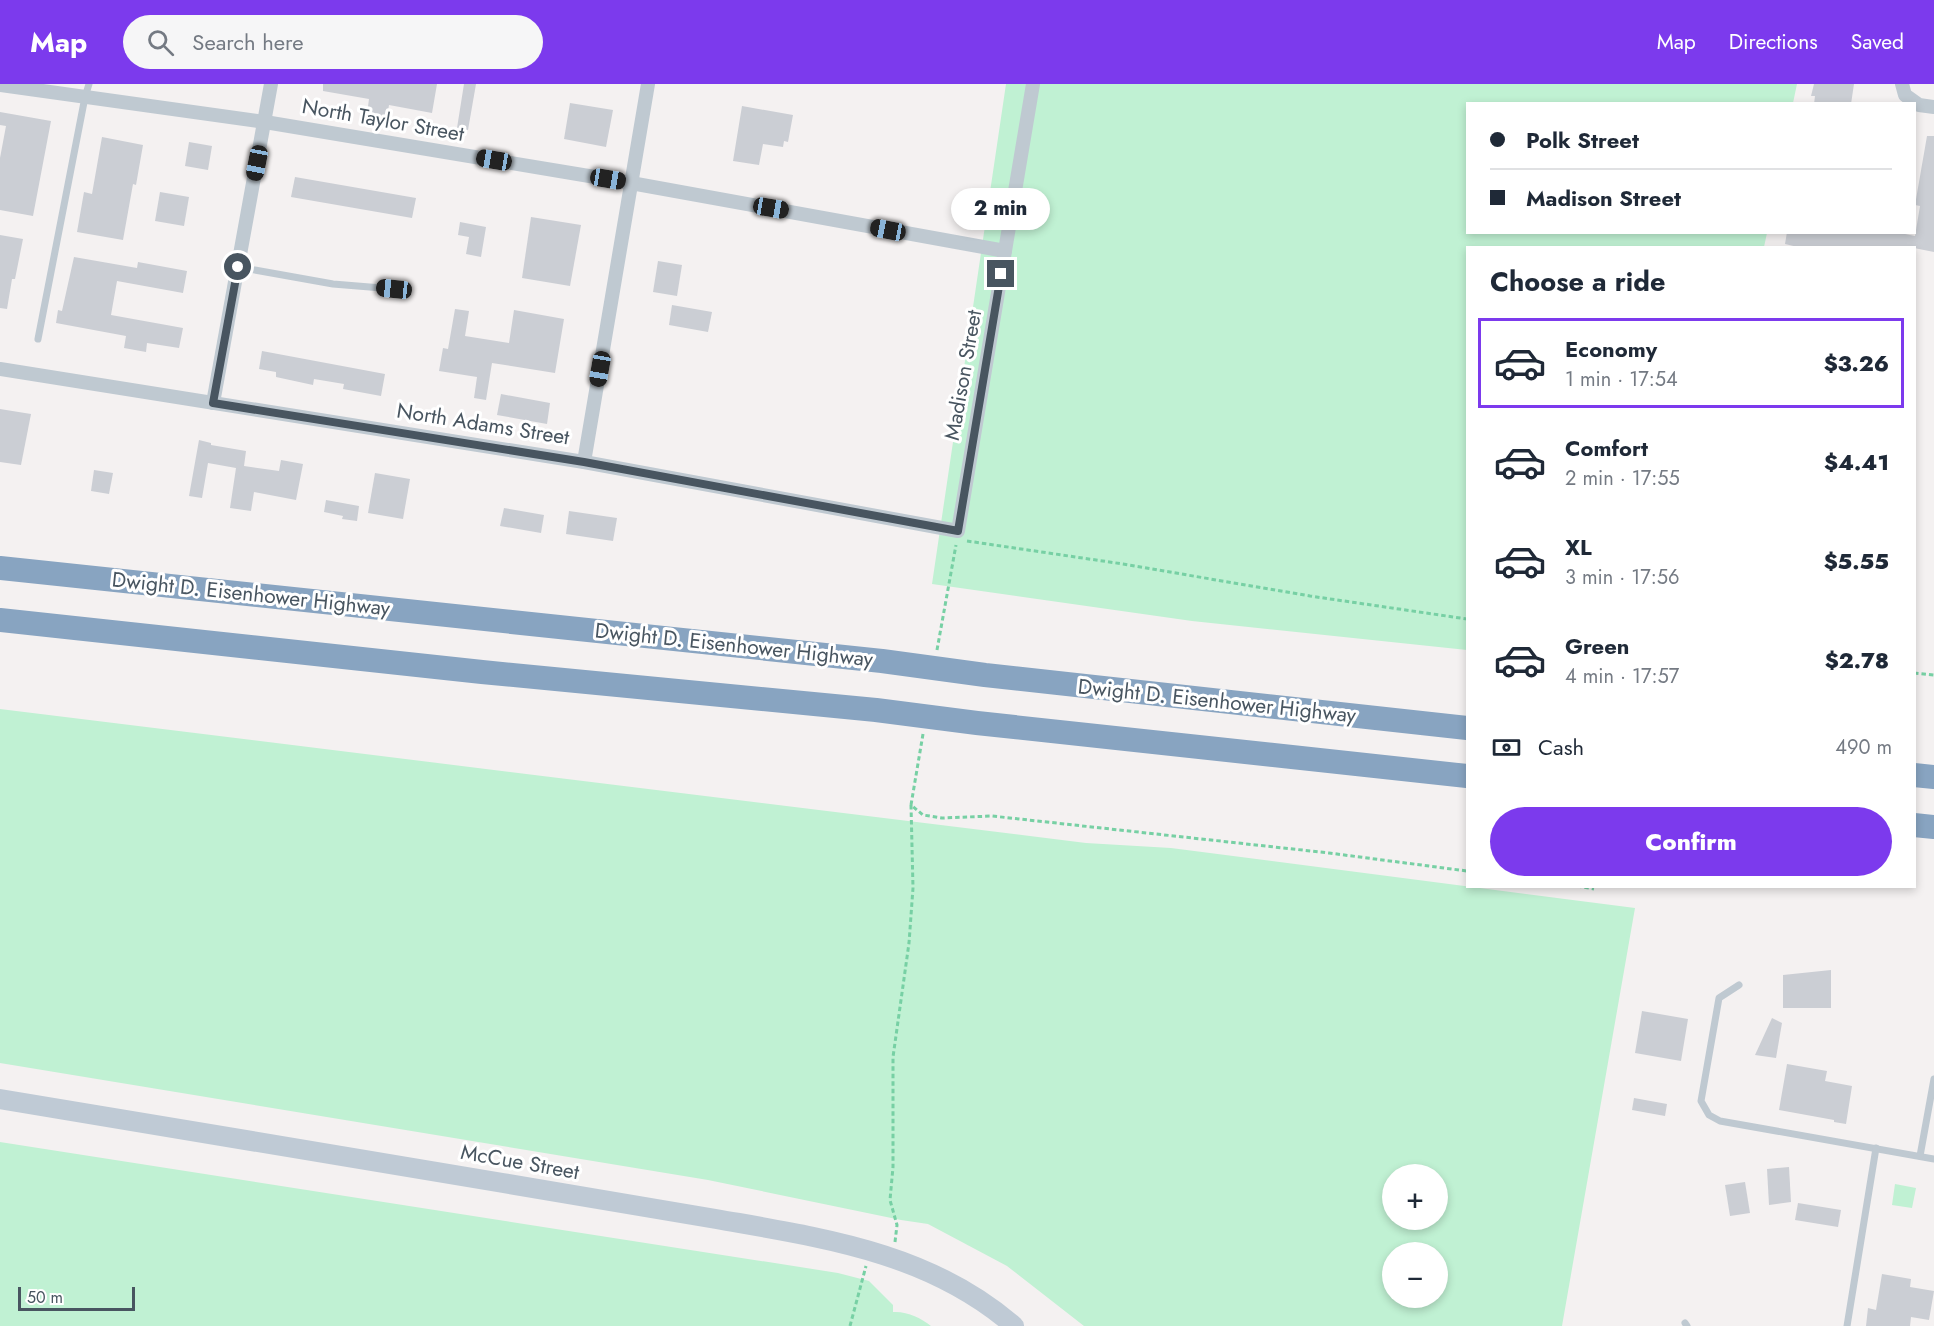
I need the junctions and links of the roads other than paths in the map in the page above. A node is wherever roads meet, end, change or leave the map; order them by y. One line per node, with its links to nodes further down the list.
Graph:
1 (271, 84): 10 (street)
2 (648, 84): 11 (street)
3 (1033, 84): 12 (street, Madison Street)
4 (1902, 84): 7 (street)
5 (0, 85): 6 (street, North Taylor Street)
6 (87, 90): 10 (street, North Taylor Street); 15 (lane)
7 (1914, 102)
8 (1916, 103): 9 (street)
9 (1934, 107)
10 (265, 122): 11 (street, North Taylor Street); 13 (street)
11 (631, 183): 12 (street, North Taylor Street); 18 (street)
12 (1005, 250): 19 (street, Madison Street)
13 (238, 267): 14 (lane); 17 (street)
14 (394, 289)
15 (38, 339)
16 (0, 369): 17 (street, North Adams Street)
17 (213, 403): 18 (street, North Adams Street)
18 (584, 462): 19 (street, North Adams Street)
19 (958, 531)
20 (0, 568): 22 (highway, Dwight D. Eisenhower Highway)
21 (6, 621): 24 (highway)
22 (1466, 728)
23 (1916, 775): 25 (highway)
24 (1466, 776)
25 (1934, 777)
26 (1916, 825): 27 (highway)
27 (1934, 828)
28 (1739, 985): 31 (lane)
29 (1934, 1079): 32 (lane)
30 (0, 1099): 34 (main road, McCue Street)
31 (1876, 1148): 32 (lane); 35 (lane)
32 (1920, 1156): 33 (lane)
33 (1934, 1158)
34 (1014, 1326)
35 (1847, 1326)

